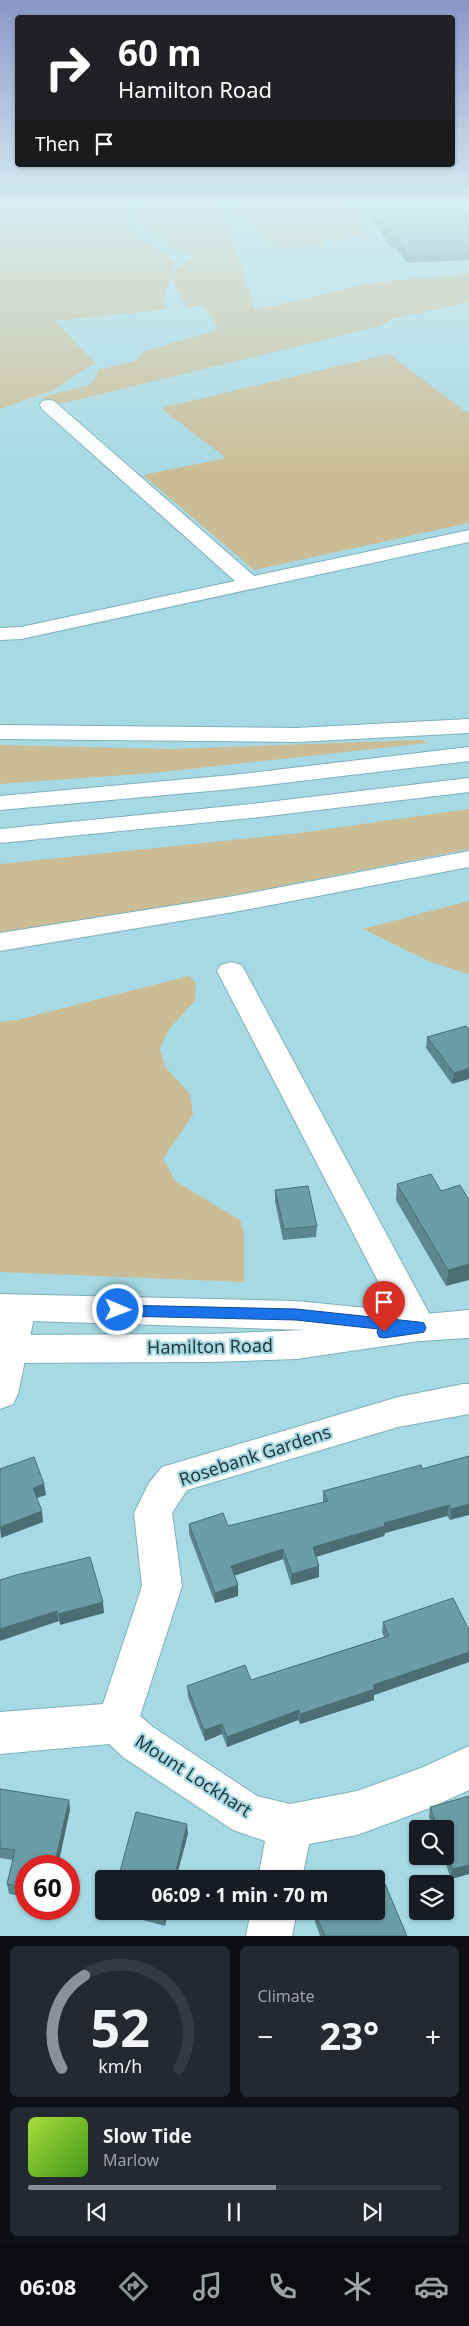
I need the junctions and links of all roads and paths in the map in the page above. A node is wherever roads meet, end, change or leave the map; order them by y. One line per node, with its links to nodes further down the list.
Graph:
1 (48, 405): 3 (main road)
2 (469, 536): 3 (main road)
3 (250, 583): 4 (main road)
4 (0, 634)
5 (464, 726): 6 (main road)
6 (0, 732)
7 (469, 754): 9 (main road)
8 (469, 785): 10 (main road)
9 (0, 803)
10 (0, 836)
11 (469, 859): 12 (main road)
12 (0, 942)
13 (231, 971): 16 (main road)
14 (9, 1308): 16 (main road, Hamilton Road); 17 (main road)
15 (469, 1324): 16 (main road, Hamilton Road)
16 (419, 1328): 17 (main road, Hamilton Road)
17 (5, 1349): 18 (main road)
18 (0, 1394)
19 (469, 1399): 20 (main road, Rosebank Gardens)
20 (117, 1723): 21 (main road); 23 (main road, Mount Lockhart)
21 (0, 1733)
22 (469, 1767): 23 (main road, Mount Lockhart)
23 (290, 1826): 24 (main road)
24 (282, 1870)
25 (272, 1920): 26 (main road)
26 (269, 1936)

